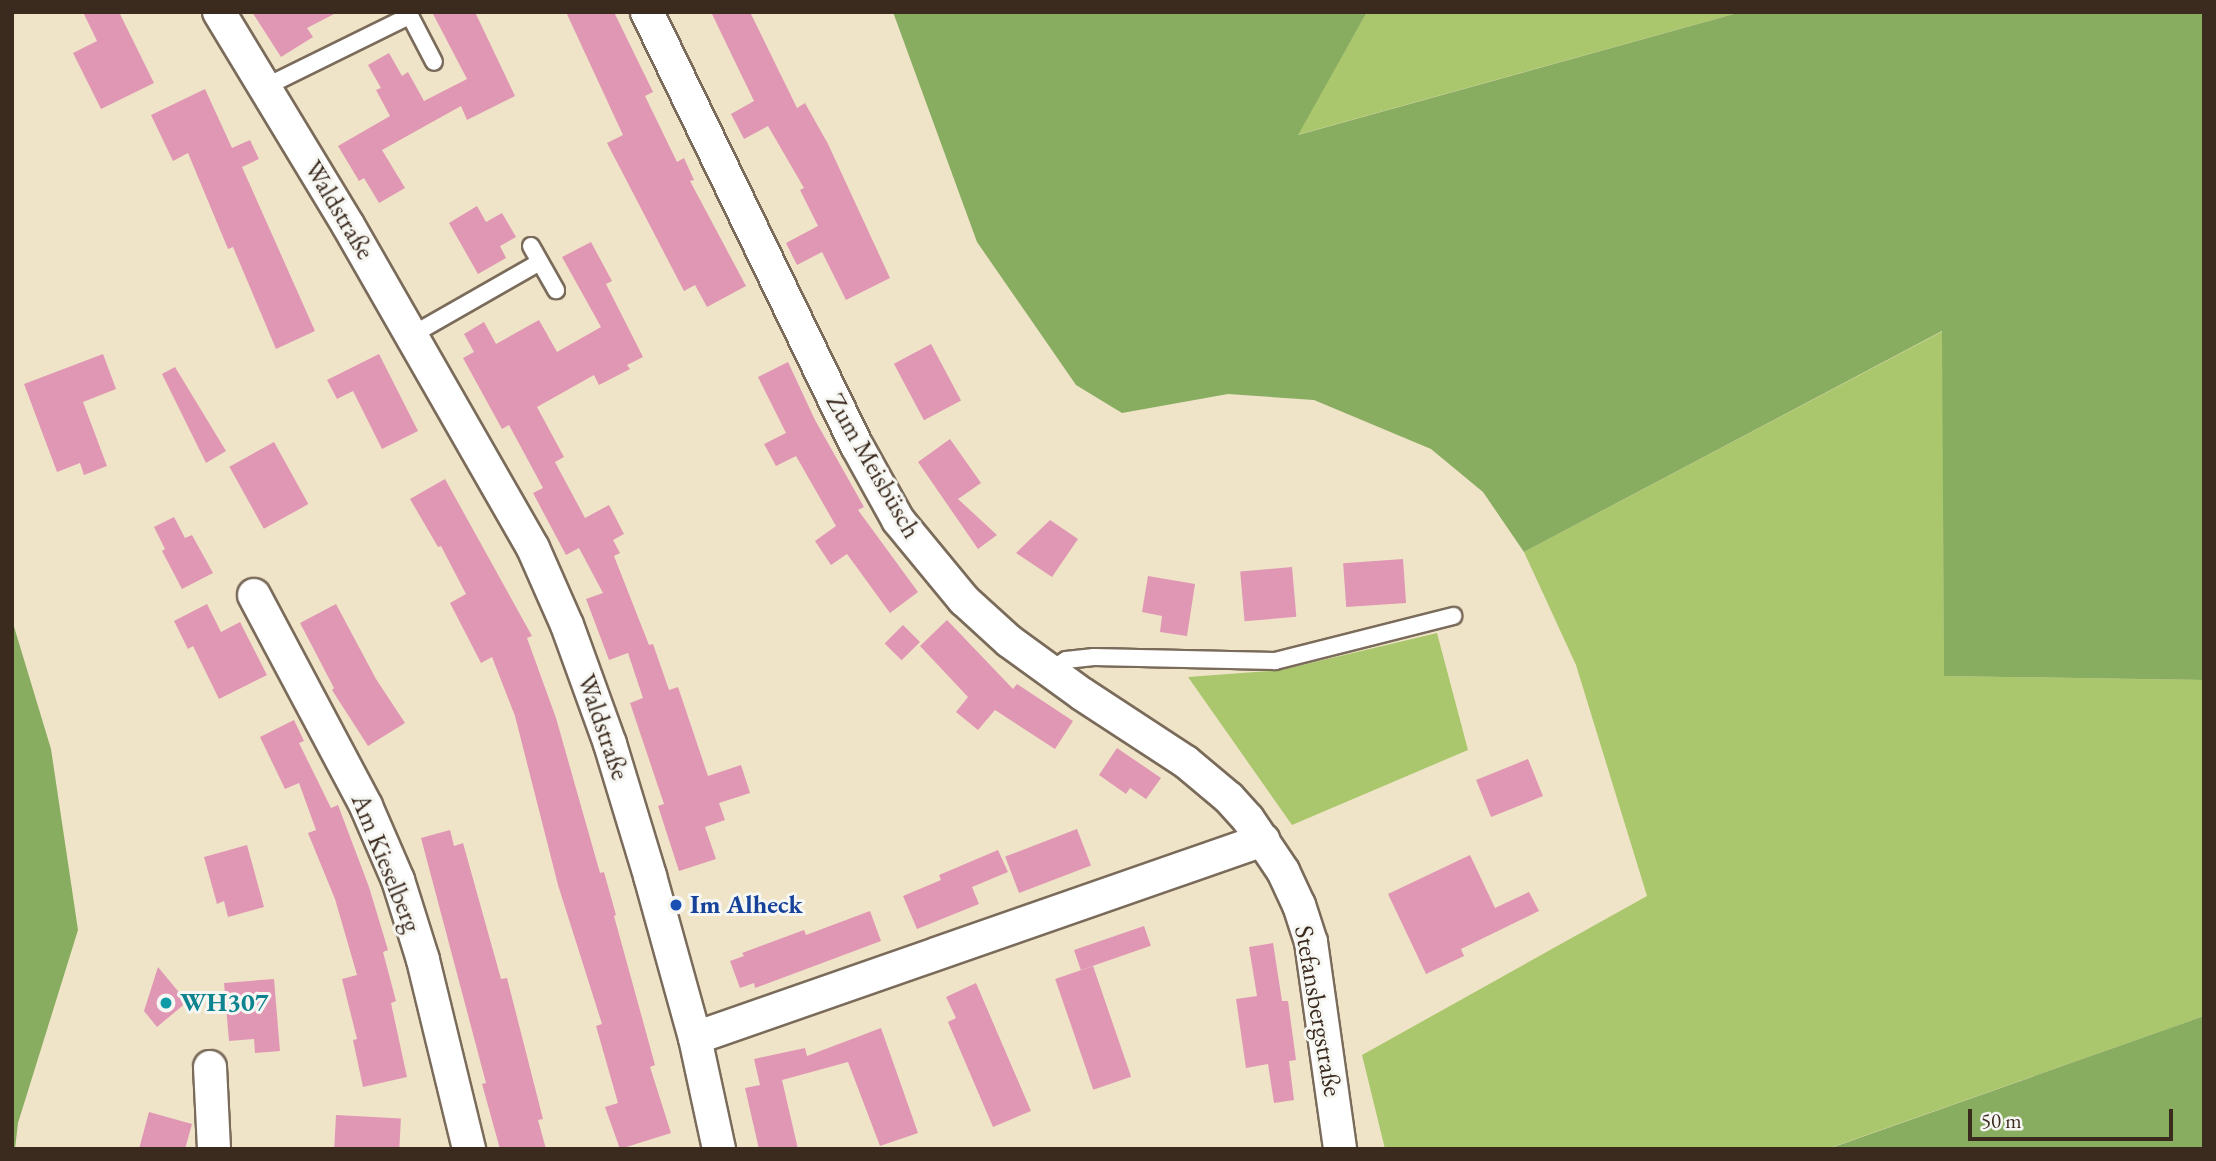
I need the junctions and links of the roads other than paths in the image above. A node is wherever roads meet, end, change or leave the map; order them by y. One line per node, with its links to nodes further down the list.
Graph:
1 (219, 12): 5 (street, Waldstraße)
2 (647, 12): 12 (street, Zum Meisbüsch)
3 (409, 14): 4 (lane); 5 (lane)
4 (434, 62)
5 (265, 87): 9 (street, Waldstraße)
6 (531, 246): 7 (lane)
7 (540, 262): 8 (lane); 9 (lane)
8 (556, 290)
9 (412, 335): 14 (street, Waldstraße)
10 (254, 595): 17 (street, Am Kieselberg)
11 (1453, 616): 12 (lane)
12 (1049, 671): 13 (street, Zum Meisbüsch)
13 (1263, 840): 14 (street); 19 (street, Stefansbergstraße)
14 (695, 1038): 18 (street, Waldstraße)
15 (210, 1067): 16 (street)
16 (214, 1149)
17 (469, 1149)
18 (719, 1149)
19 (1340, 1149)

